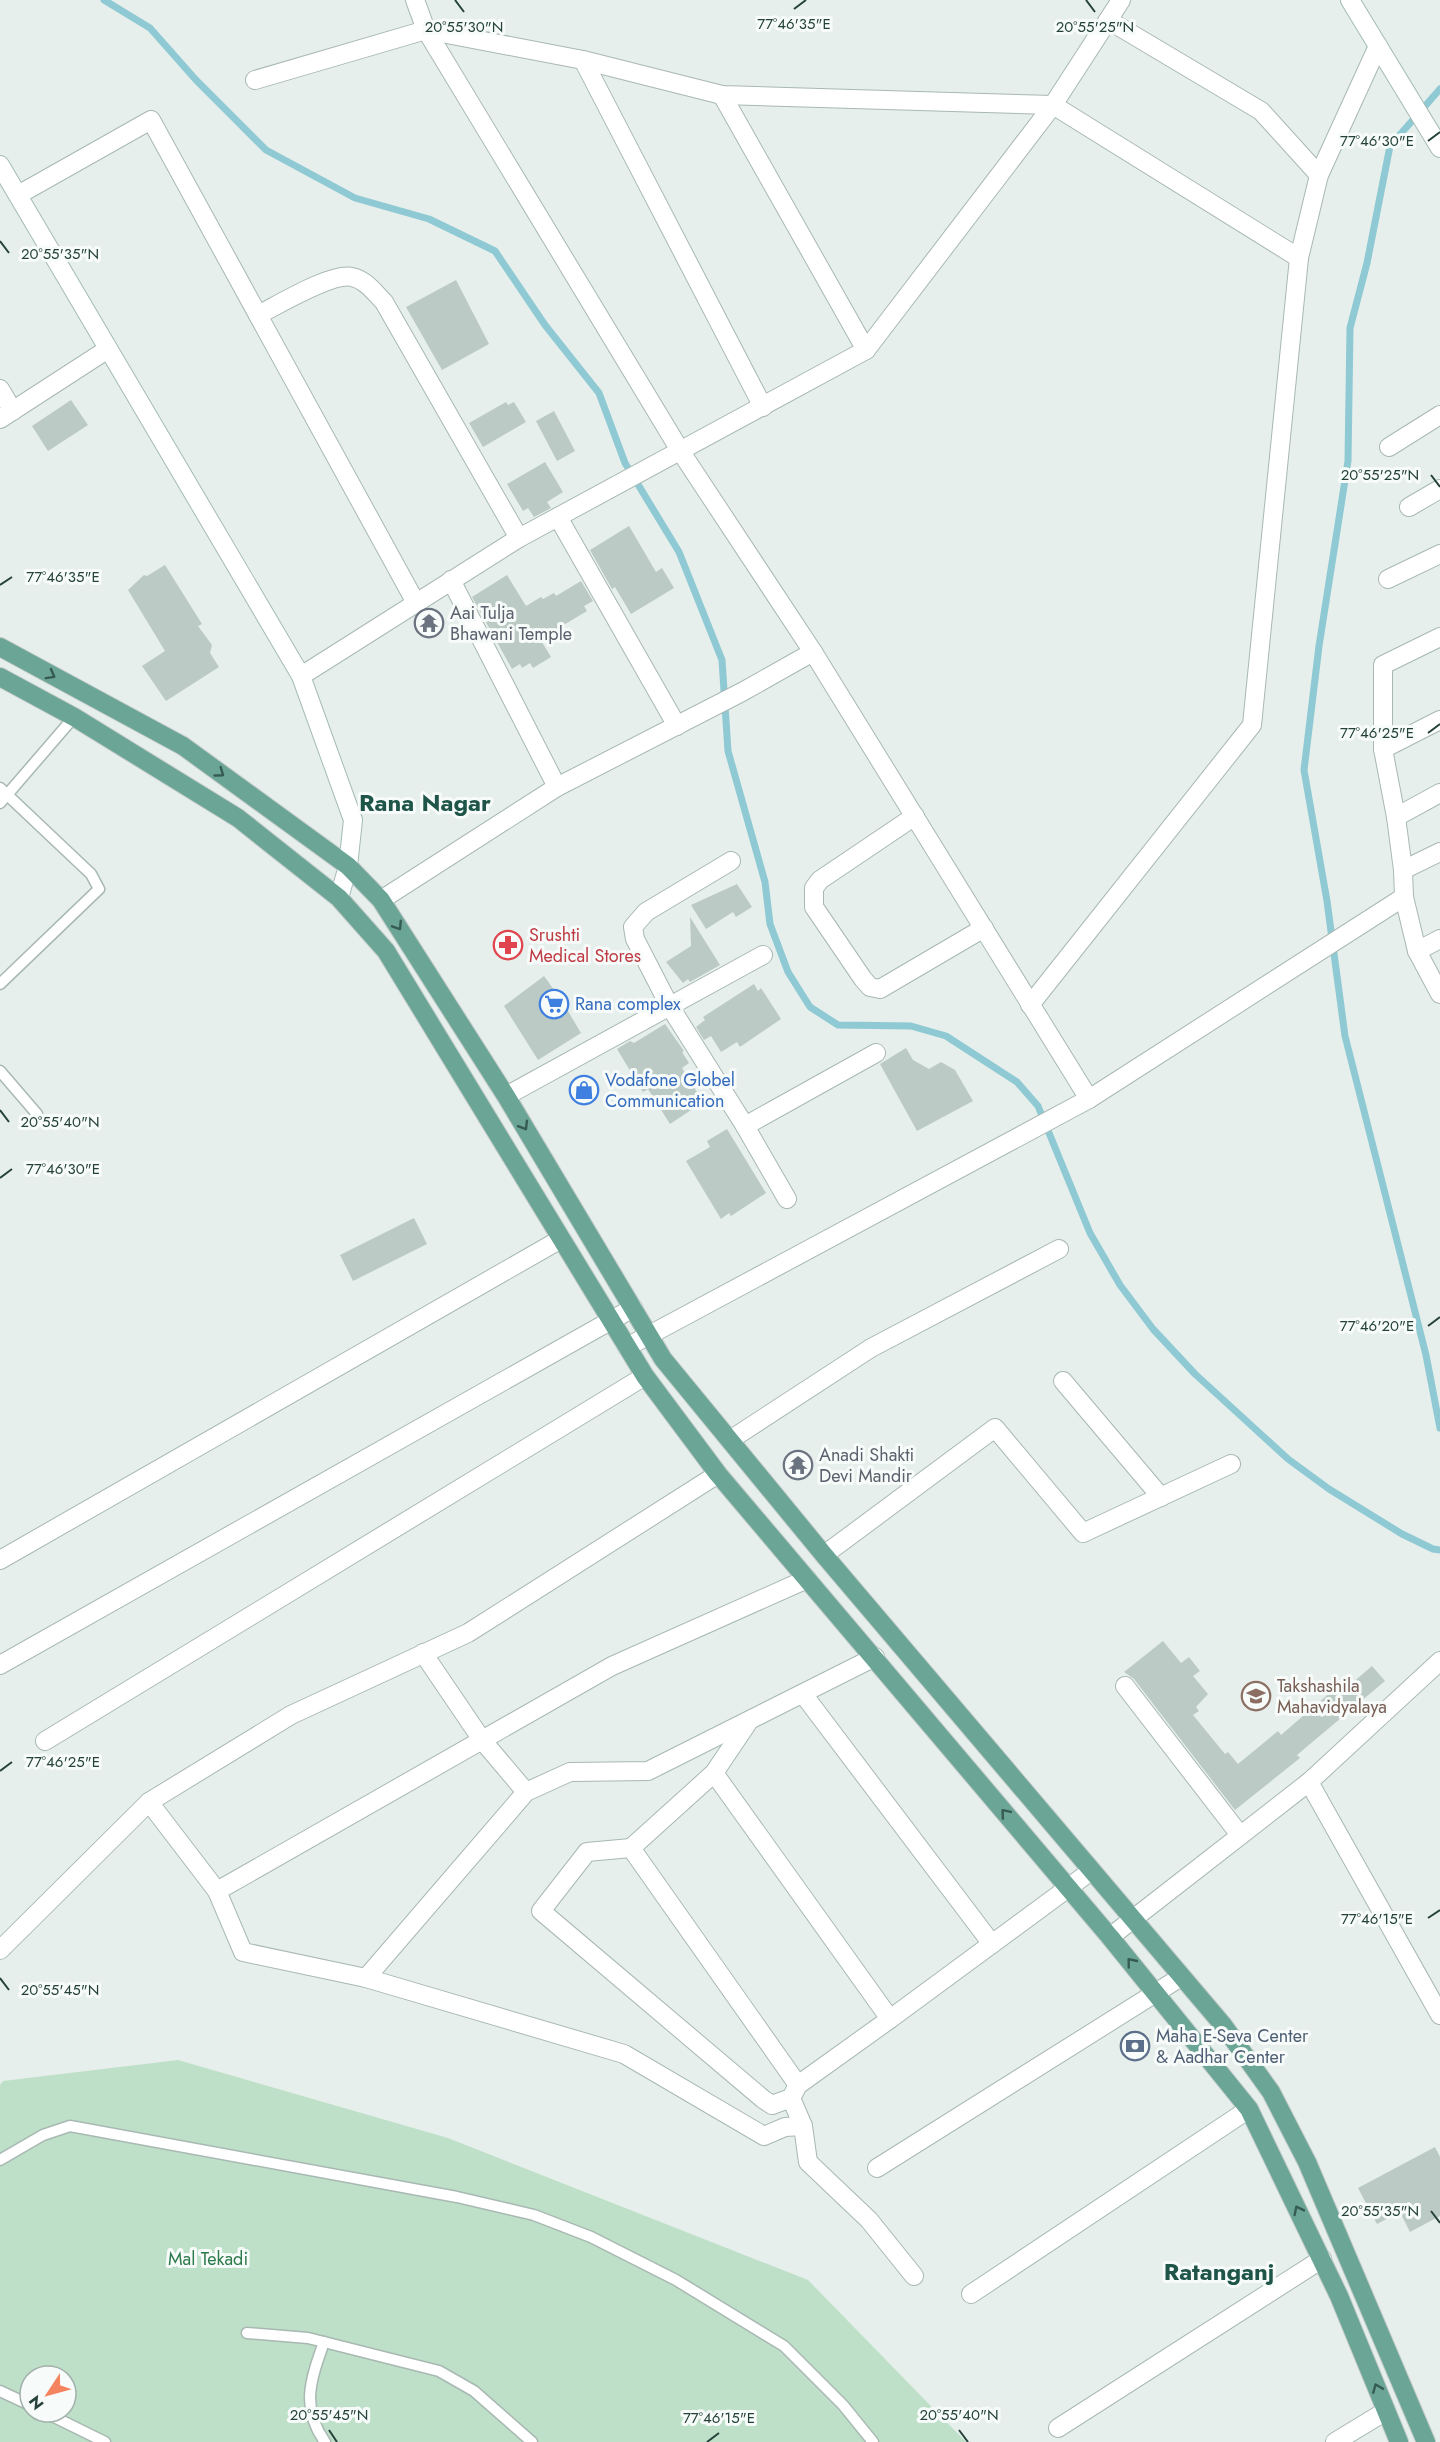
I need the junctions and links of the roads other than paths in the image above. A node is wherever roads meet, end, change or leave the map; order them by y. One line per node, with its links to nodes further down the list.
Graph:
1 (415, 0): 5 (street)
2 (1121, 0): 4 (street)
3 (1350, 0): 6 (street)
4 (1108, 20): 10 (street); 13 (street)
5 (426, 30): 7 (street); 8 (street); 24 (street)
6 (1378, 46): 11 (street); 13 (street)
7 (583, 60): 9 (street); 20 (street)
8 (255, 80)
9 (722, 95): 10 (street); 18 (street)
10 (1053, 105): 15 (street); 18 (street)
11 (1440, 148)
12 (0, 165): 14 (street)
13 (1319, 175): 15 (street)
14 (18, 195): 16 (street); 17 (street)
15 (1299, 258): 61 (street)
16 (258, 315): 28 (street); 32 (street)
17 (108, 349): 21 (street); 36 (street)
18 (866, 351): 20 (street)
19 (0, 389): 21 (street)
20 (763, 407): 24 (street)
21 (6, 415)
22 (1440, 415): 23 (street)
23 (1389, 447)
24 (681, 452): 27 (street); 35 (street)
25 (1440, 489): 26 (street)
26 (1409, 507)
27 (558, 518): 28 (street); 40 (street)
28 (519, 538): 31 (street)
29 (1440, 554): 30 (street)
30 (1388, 579)
31 (451, 580): 32 (street); 42 (street)
32 (416, 603): 36 (street)
33 (1440, 637): 41 (street)
34 (0, 647): 49 (main road, one-way to 49)
35 (813, 652): 40 (street); 45 (street)
36 (301, 676): 49 (street)
37 (0, 677): 38 (main road)
38 (74, 717): 44 (lane); 52 (main road)
39 (1440, 720): 41 (street)
40 (676, 726): 42 (street)
41 (1383, 749): 46 (street)
42 (557, 787): 53 (street)
43 (1440, 793): 46 (street)
44 (3, 795): 58 (lane)
45 (915, 816): 54 (street); 54 (street)
46 (1396, 818): 50 (street)
47 (1440, 852): 50 (street)
48 (731, 861): 60 (street)
49 (348, 866): 52 (street); 53 (main road)
50 (1403, 870): 51 (street)
51 (1404, 897): 56 (street); 65 (street)
52 (339, 898): 69 (main road)
53 (381, 900): 64 (main road, one-way to 64)
54 (984, 928): 61 (street)
55 (1440, 939): 56 (street)
56 (1417, 951): 59 (street)
57 (763, 955): 60 (street)
58 (0, 984)
59 (1440, 994)
60 (669, 1005): 64 (street); 67 (street)
61 (1030, 1005): 65 (street)
62 (876, 1053): 67 (street)
63 (0, 1071): 66 (lane)
64 (506, 1096): 71 (main road, one-way to 71)
65 (1089, 1099): 73 (street)
66 (37, 1114)
67 (745, 1126): 68 (street)
68 (787, 1199)
69 (561, 1239): 72 (main road); 82 (street)
70 (1059, 1249): 77 (street)
71 (633, 1308): 72 (street); 73 (main road)
72 (612, 1320): 74 (main road); 86 (street)
73 (649, 1335): 74 (street); 77 (main road)
74 (627, 1347): 75 (main road)
75 (645, 1376): 79 (main road); 92 (street)
76 (1063, 1382): 80 (street)
77 (730, 1440): 81 (main road)
78 (1231, 1464): 80 (street)
79 (718, 1474): 83 (main road); 84 (street)
80 (1161, 1497): 81 (street)
81 (824, 1555): 99 (main road)
82 (0, 1560)
83 (807, 1579): 85 (main road); 91 (street)
84 (423, 1653): 91 (street); 96 (street)
85 (875, 1657): 89 (street); 100 (main road, one-way to 85)
86 (0, 1665)
87 (1439, 1665): 94 (street)
88 (1125, 1686): 97 (street)
89 (803, 1694): 90 (street); 104 (street)
90 (747, 1724): 93 (street); 95 (street)
91 (482, 1740): 95 (street); 101 (street)
92 (45, 1741)
93 (714, 1773): 98 (street); 110 (street)
94 (1309, 1782): 97 (street); 109 (street)
95 (526, 1792): 107 (street)
96 (149, 1802): 101 (street); 105 (street)
97 (1240, 1835): 102 (street)
98 (631, 1848): 111 (street); 111 (street)
99 (1091, 1871): 100 (street); 102 (main road)
100 (1068, 1888): 103 (main road); 104 (street)
101 (217, 1891): 107 (street)
102 (1132, 1920): 103 (street); 106 (main road)
103 (1110, 1937): 108 (main road, one-way to 103)
104 (992, 1944): 110 (street)
105 (0, 1950)
106 (1181, 1977): 108 (street); 132 (main road)
107 (366, 1978): 113 (street)
108 (1157, 1994): 112 (main road); 115 (street)
109 (1440, 2015)
110 (890, 2019): 111 (street)
111 (795, 2091): 113 (street)
112 (1249, 2109): 116 (main road, one-way to 112); 118 (street)
113 (803, 2126): 117 (street)
114 (0, 2160): 129 (lane)
115 (877, 2168)
116 (1322, 2259): 123 (main road, one-way to 116); 125 (street)
117 (914, 2276)
118 (971, 2294)
119 (247, 2332): 120 (lane)
120 (324, 2342): 127 (lane); 128 (lane)
121 (0, 2391): 122 (lane)
122 (18, 2399)
123 (1386, 2411): 130 (street); 131 (main road)
124 (68, 2424): 126 (lane)
125 (1058, 2428)
126 (105, 2442)
127 (325, 2442)
128 (532, 2442)
129 (873, 2442)
130 (1335, 2442)
131 (1399, 2442)
132 (1426, 2442)

